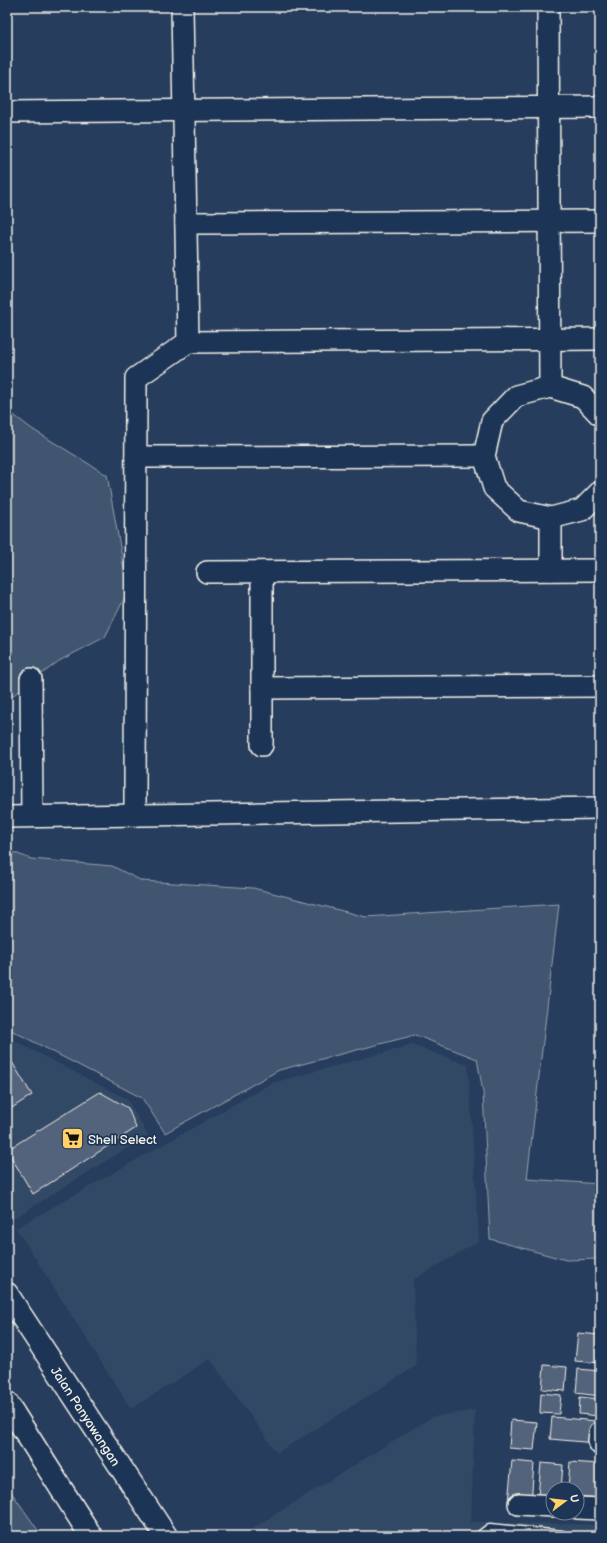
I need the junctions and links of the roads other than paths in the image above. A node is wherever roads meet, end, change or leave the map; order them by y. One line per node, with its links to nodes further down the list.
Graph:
1 (182, 7): 5 (street)
2 (548, 7): 3 (street)
3 (549, 107): 4 (street); 5 (street); 7 (street)
4 (600, 107)
5 (184, 111): 6 (street); 9 (street)
6 (7, 112)
7 (549, 221): 8 (street); 9 (street); 10 (street)
8 (600, 221)
9 (186, 223): 12 (street)
10 (550, 339): 11 (street); 12 (street); 13 (street)
11 (600, 339)
12 (188, 342): 16 (street)
13 (550, 387): 14 (street); 15 (street)
14 (600, 415)
15 (484, 456): 16 (street); 18 (street)
16 (136, 457): 28 (street)
17 (600, 492): 18 (street)
18 (551, 518): 19 (street)
19 (551, 570): 20 (street); 22 (street)
20 (600, 570)
21 (207, 572): 22 (street)
22 (262, 572): 25 (street)
23 (31, 679): 29 (street)
24 (600, 686): 25 (street)
25 (262, 688): 26 (street)
26 (262, 745)
27 (600, 808): 28 (street)
28 (135, 815): 29 (street)
29 (32, 816): 30 (street)
30 (7, 817)
31 (7, 1294): 40 (main road, Jalan Panyawangan)
32 (7, 1403): 39 (main road)
33 (600, 1432): 34 (street)
34 (600, 1444)
35 (519, 1504): 36 (street)
36 (545, 1506)
37 (585, 1508): 38 (street)
38 (600, 1509)
39 (91, 1536)
40 (166, 1536)
41 (481, 1536): 42 (lane)
42 (562, 1536)

